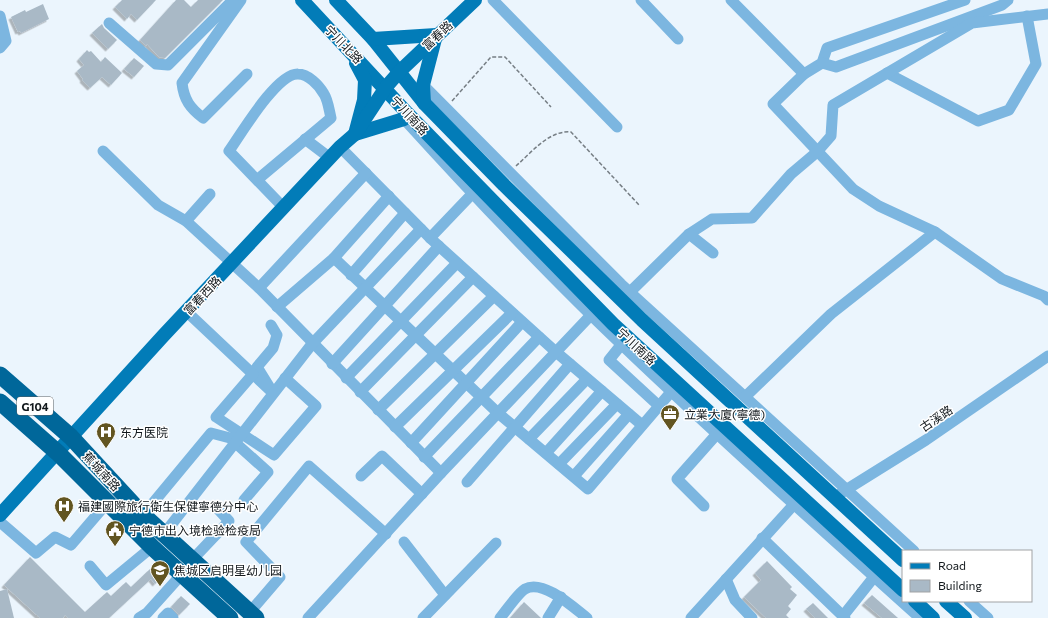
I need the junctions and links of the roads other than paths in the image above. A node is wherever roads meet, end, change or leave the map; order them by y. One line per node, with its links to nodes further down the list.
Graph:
1 (233, 0): 15 (street)
2 (241, 0): 25 (street)
3 (302, 0): 21 (main road, 宁川北路)
4 (336, 0): 18 (main road, 宁川北路)
5 (474, 0): 16 (main road, 富春路)
6 (494, 0): 31 (street)
7 (641, 0): 19 (street)
8 (731, 0): 26 (street)
9 (965, 0): 14 (street)
10 (1008, 0): 17 (street)
11 (1048, 14): 13 (street)
12 (0, 16): 20 (street)
13 (1027, 16): 24 (street); 24 (street)
14 (913, 18): 17 (street); 22 (street)
15 (109, 23)
16 (436, 35): 18 (main road); 23 (main road, 富春路); 27 (main road)
17 (920, 36): 22 (street)
18 (373, 39): 23 (main road, 宁川北路)
19 (678, 39)
20 (0, 48)
21 (349, 50): 28 (main road, 宁川北路); 32 (main road)
22 (822, 63): 26 (street)
23 (400, 71): 28 (main road, 富春西路); 29 (main road, 宁川南路)
24 (887, 73): 36 (street)
25 (247, 74)
26 (804, 74): 36 (street)
27 (423, 85): 29 (main road); 59 (street)
28 (386, 87): 30 (main road, 宁川南路); 32 (main road, 富春西路)
29 (424, 103): 114 (main road, 宁川南路)
30 (406, 116): 32 (main road); 40 (street); 117 (main road, 宁川南路)
31 (617, 127)
32 (355, 134): 34 (main road, 富春西路)
33 (305, 139): 37 (street); 39 (street); 39 (street)
34 (340, 147): 37 (main road, 富春西路); 38 (street)
35 (103, 151): 45 (street)
36 (817, 152): 47 (street); 48 (street)
37 (330, 158): 43 (main road, 富春西路)
38 (366, 173): 42 (street); 57 (street)
39 (257, 180): 43 (street)
40 (473, 193): 49 (street); 66 (street)
41 (210, 194): 45 (street)
42 (389, 196): 44 (street); 52 (street)
43 (284, 208): 53 (main road, 富春西路)
44 (405, 213): 46 (street); 55 (street)
45 (186, 221): 53 (street)
46 (421, 229): 49 (street); 58 (street)
47 (935, 232): 61 (street); 91 (street)
48 (689, 234): 51 (street); 59 (street)
49 (430, 238): 50 (street)
50 (439, 246): 54 (street); 62 (street)
51 (713, 254)
52 (334, 258): 55 (street); 63 (street)
53 (232, 263): 57 (street); 64 (main road, 富春西路)
54 (457, 263): 56 (street); 67 (street)
55 (351, 275): 58 (street)
56 (473, 277): 60 (street); 70 (street)
57 (259, 288): 63 (street)
58 (365, 288): 62 (street); 72 (street)
59 (630, 292): 91 (street)
60 (494, 296): 65 (street); 75 (street)
61 (1048, 300)
62 (384, 306): 67 (street); 77 (street)
63 (278, 307): 72 (street)
64 (186, 311): 80 (street); 102 (main road, 富春西路)
65 (512, 312): 68 (street); 79 (street)
66 (591, 315): 73 (street); 74 (street)
67 (400, 322): 70 (street); 83 (street)
68 (522, 322): 71 (street); 85 (street)
69 (272, 325): 89 (street)
70 (415, 336): 75 (street); 87 (street)
71 (539, 337): 74 (street); 90 (street)
72 (312, 344): 77 (street); 82 (street)
73 (621, 344): 88 (street); 94 (street)
74 (556, 352): 78 (street); 96 (street)
75 (435, 354): 79 (street); 95 (street)
76 (1048, 356): 114 (street, 古溪路)
77 (332, 364): 83 (street)
78 (570, 364): 84 (street); 100 (street)
79 (452, 370): 85 (street); 99 (street)
80 (253, 374): 89 (street); 103 (street)
81 (0, 375): 102 (highway, 蕉城南路 / G104)
82 (285, 378): 89 (street); 103 (street)
83 (346, 378): 87 (street)
84 (587, 379): 86 (street); 104 (street)
85 (467, 384): 90 (street); 105 (street)
86 (602, 391): 93 (street); 107 (street)
87 (360, 392): 95 (street)
88 (671, 392): 94 (street); 101 (street)
89 (273, 393): 103 (street)
90 (481, 397): 96 (street); 108 (street)
91 (745, 397): 114 (street)
92 (0, 402): 106 (highway, 蕉城南路 / G104)
93 (617, 404): 97 (street); 109 (street)
94 (659, 406): 98 (street)
95 (378, 410): 99 (street)
96 (498, 413): 100 (street); 110 (street)
97 (629, 414): 98 (street); 112 (street)
98 (642, 426): 112 (street)
99 (395, 427): 105 (street)
100 (514, 427): 104 (street); 113 (street)
101 (716, 435): 117 (street); 119 (street)
102 (70, 437): 106 (main road, 富春西路); 121 (highway, 蕉城南路 / G104)
103 (238, 439): 116 (street); 121 (street); 124 (street)
104 (529, 439): 107 (street)
105 (411, 443): 108 (street)
106 (58, 453): 118 (highway, 蕉城南路 / G104); 122 (main road, 富春西路)
107 (546, 453): 109 (street)
108 (424, 457): 110 (street)
109 (559, 464): 112 (street)
110 (441, 473): 115 (street)
111 (361, 476): 115 (street)
112 (574, 476)
113 (467, 482)
114 (841, 493): 130 (street); 131 (main road, 宁川南路)
115 (422, 494): 125 (street)
116 (244, 500)
117 (797, 500): 126 (street); 135 (street); 137 (main road, 宁川南路)
118 (107, 503): 123 (street); 129 (highway, 蕉城南路 / G104)
119 (704, 506)
120 (217, 508): 132 (street)
121 (142, 514): 124 (highway, 蕉城南路 / G104)
122 (0, 515)
123 (0, 522)
124 (164, 534): 132 (highway, 蕉城南路 / G104)
125 (386, 534): 145 (street); 151 (street)
126 (762, 538): 136 (street); 146 (street)
127 (404, 542): 138 (street)
128 (496, 543): 138 (street)
129 (152, 547): 133 (street); 134 (highway, 蕉城南路 / G104)
130 (913, 550)
131 (902, 559)
132 (192, 560): 145 (highway, 蕉城南路 / G104)
133 (90, 566)
134 (182, 574): 147 (street); 150 (highway, 蕉城南路 / G104)
135 (874, 577): 140 (street); 146 (street)
136 (726, 579): 156 (street); 157 (street)
137 (902, 589)
138 (445, 595): 152 (street)
139 (561, 597): 153 (street); 154 (street); 155 (street)
140 (902, 602)
141 (902, 602): 158 (street)
142 (916, 602): 159 (main road)
143 (947, 602): 160 (main road)
144 (971, 602): 161 (street)
145 (253, 615)
146 (844, 617)
147 (140, 618)
148 (163, 618): 149 (street)
149 (173, 618)
150 (229, 618)
151 (308, 618)
152 (423, 618)
153 (500, 618)
154 (548, 618)
155 (587, 618)
156 (691, 618)
157 (752, 618)
158 (920, 618)
159 (934, 618)
160 (964, 618)
161 (988, 618)

